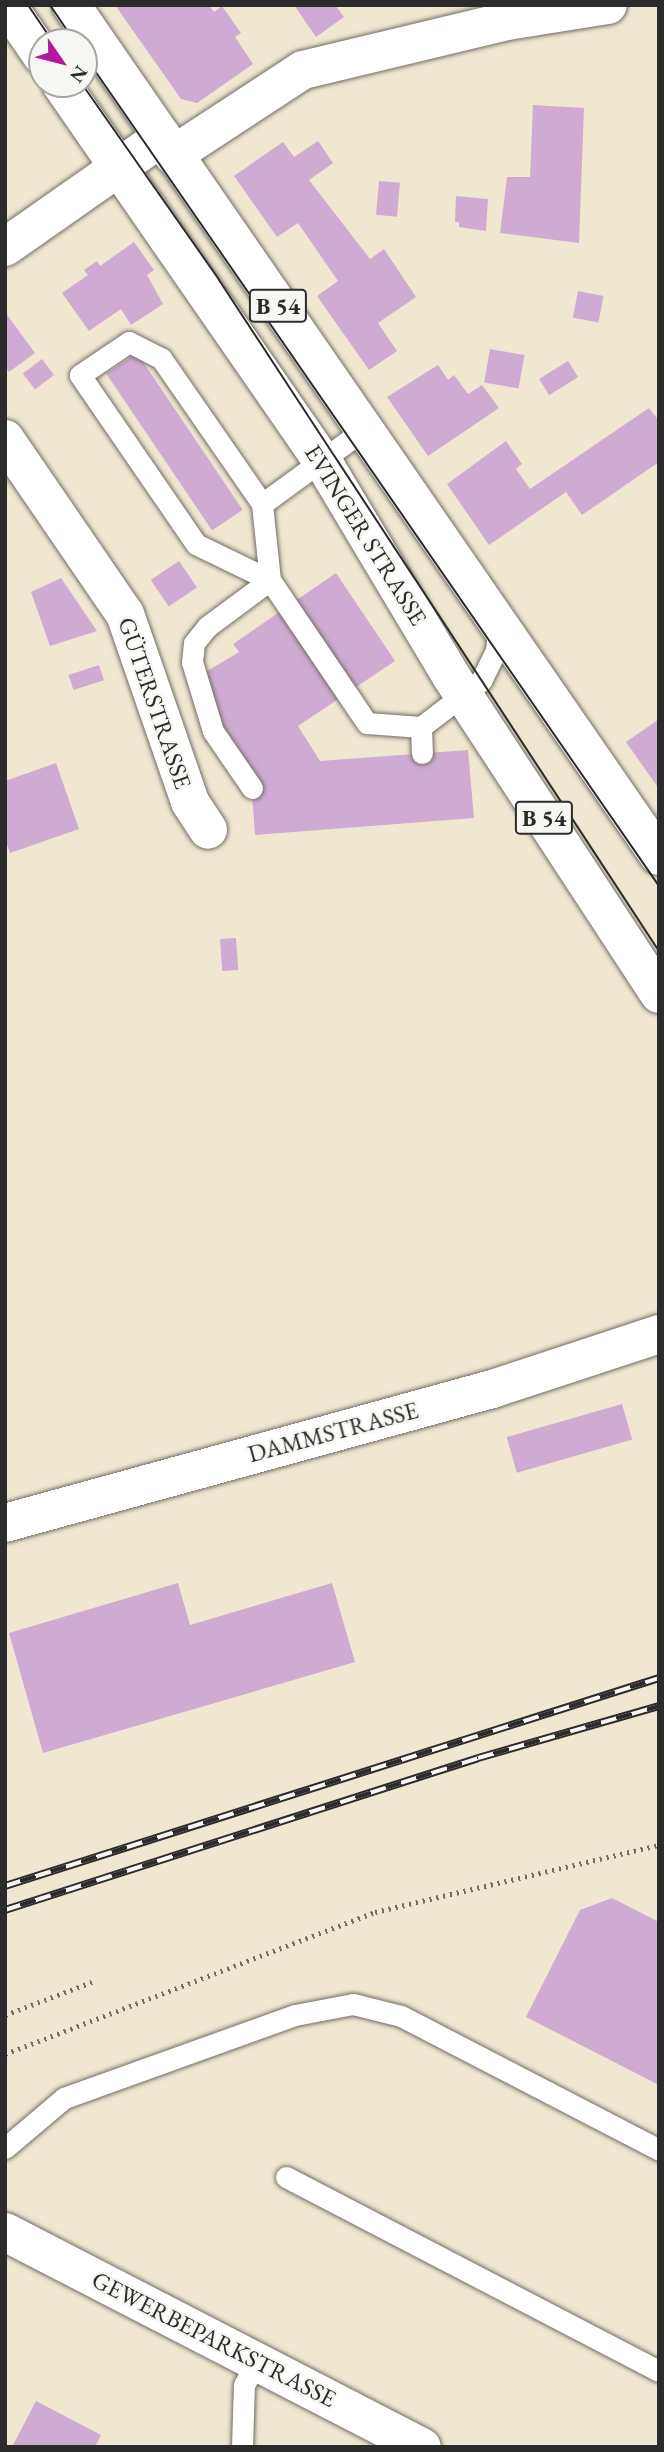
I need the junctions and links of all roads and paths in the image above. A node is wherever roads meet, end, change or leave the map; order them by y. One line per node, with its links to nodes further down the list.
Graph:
1 (8, 5): 4 (street)
2 (71, 5): 6 (street, B 54)
3 (603, 6): 6 (street)
4 (28, 35)
5 (70, 98): 7 (street, EVINGER STRASSE / B 54)
6 (168, 146): 7 (street); 9 (street, B 54)
7 (118, 169): 8 (street); 11 (street, EVINGER STRASSE / B 54)
8 (5, 247)
9 (363, 430): 11 (lane); 14 (street, B 54)
10 (5, 439): 19 (street, GÜTERSTRASSE)
11 (322, 461): 12 (lane); 15 (street, EVINGER STRASSE / B 54)
12 (262, 504): 13 (lane); 13 (lane)
13 (270, 580): 16 (lane); 18 (lane)
14 (499, 624): 15 (lane); 20 (street, B 54)
15 (463, 694): 16 (lane); 21 (street, EVINGER STRASSE / B 54)
16 (421, 727): 17 (lane)
17 (422, 753)
18 (252, 788)
19 (208, 831)
20 (659, 856)
21 (659, 994)
22 (659, 1334): 23 (street, DAMMSTRASSE)
23 (5, 1523)
24 (659, 1845): 27 (path)
25 (92, 1982): 26 (path)
26 (5, 2015)
27 (5, 2054)
28 (5, 2148): 29 (lane)
29 (659, 2150)
30 (286, 2177): 33 (lane)
31 (5, 2232): 32 (street, GEWERBEPARKSTRASSE)
32 (257, 2361): 34 (lane); 35 (street, GEWERBEPARKSTRASSE)
33 (659, 2371)
34 (242, 2447)
35 (422, 2447)

